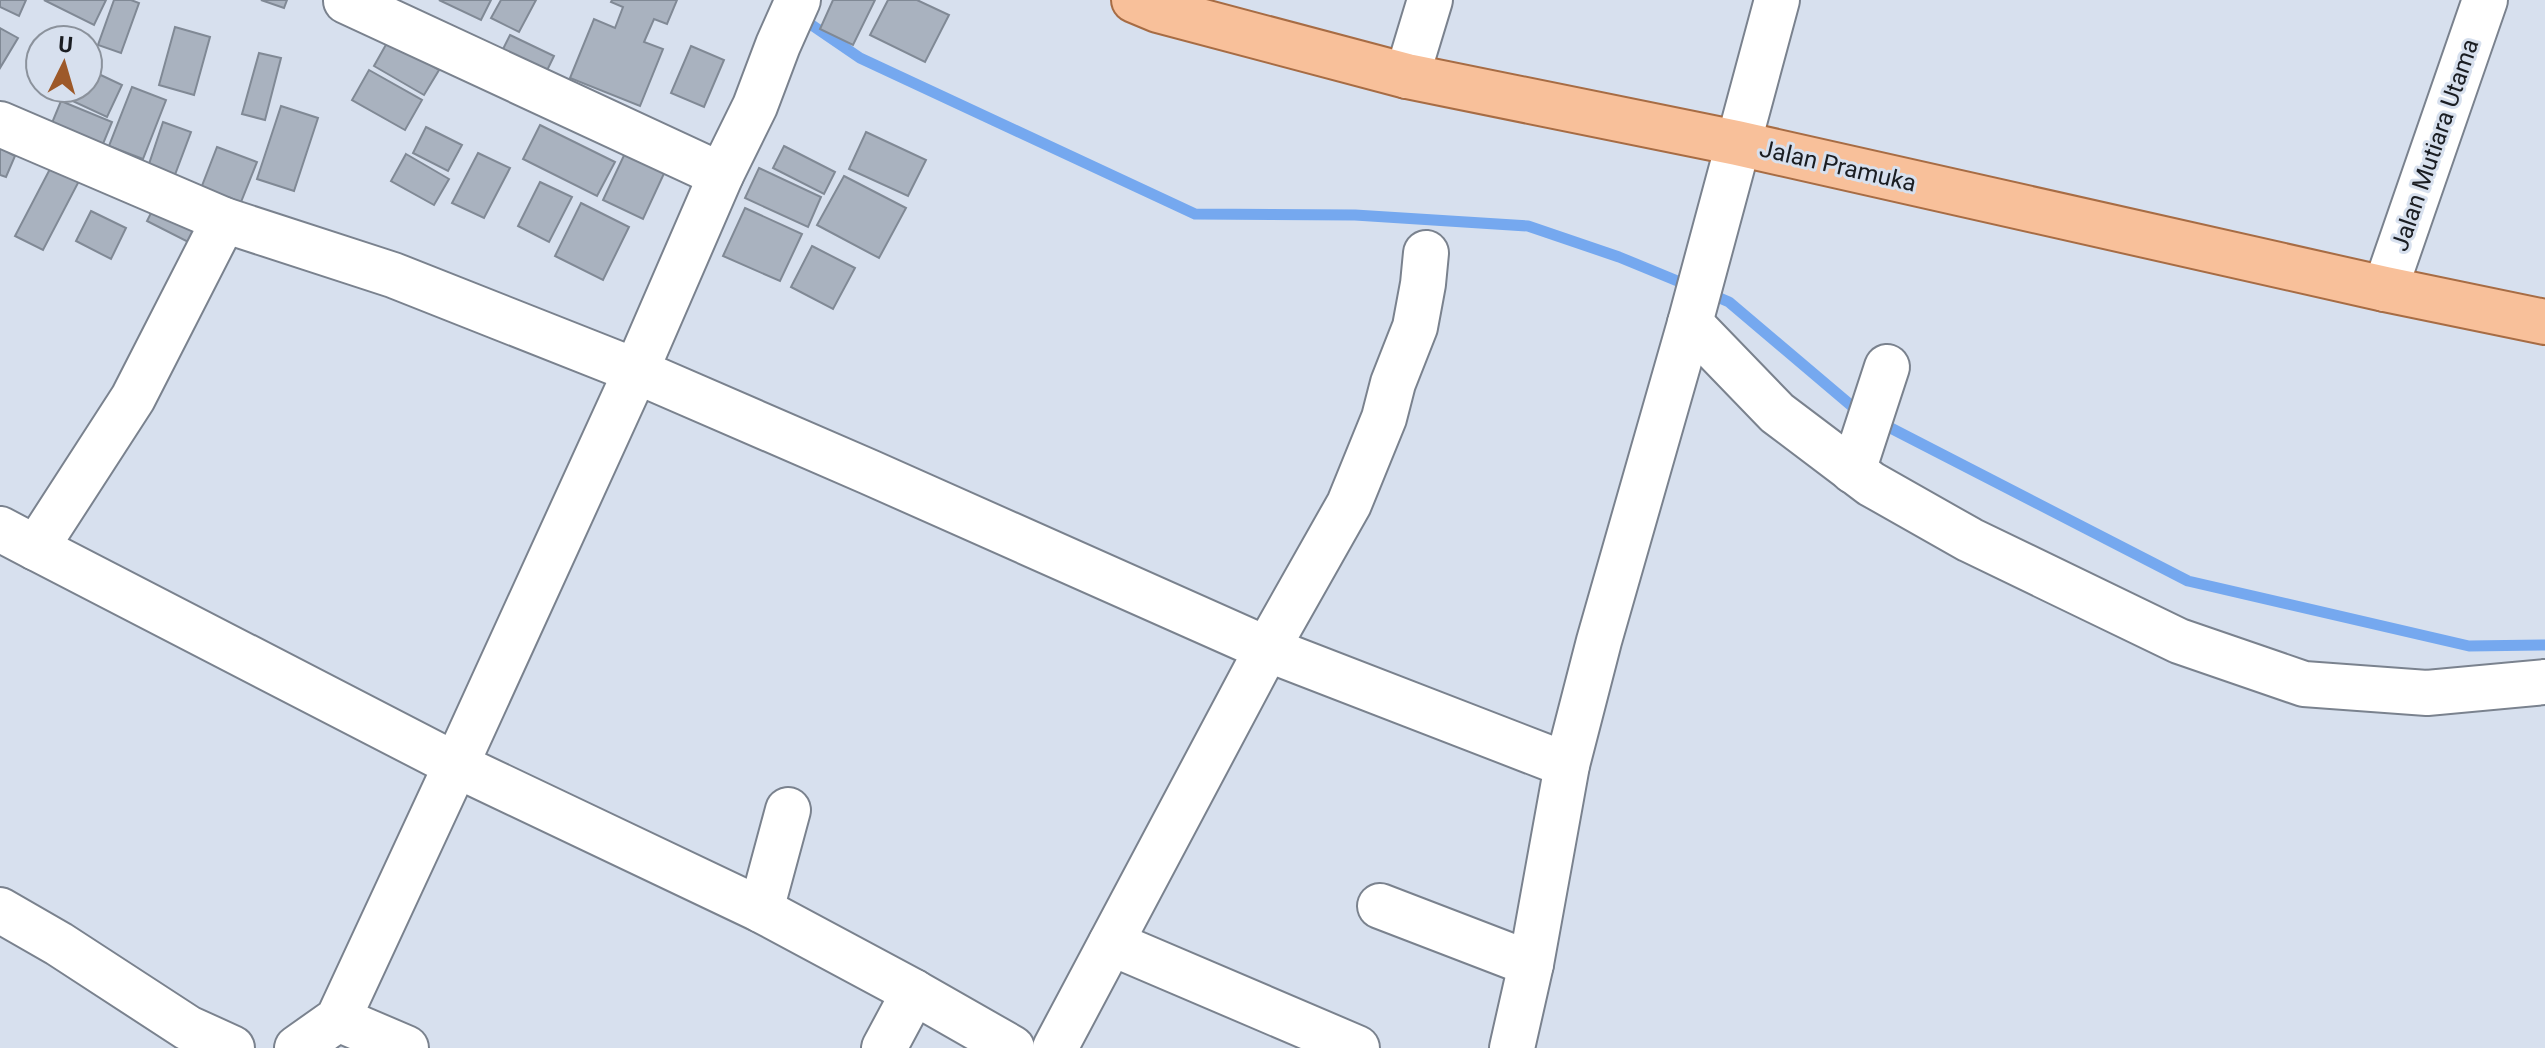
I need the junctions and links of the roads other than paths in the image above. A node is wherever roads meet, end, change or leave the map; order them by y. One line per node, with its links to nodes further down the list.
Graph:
1 (1134, 0): 7 (main road, Jalan Pramuka)
2 (1430, 0): 7 (street)
3 (1777, 0): 9 (street)
4 (2485, 0): 13 (street, Jalan Mutiara Utama)
5 (346, 1): 10 (street)
6 (798, 2): 10 (street)
7 (1407, 76): 9 (main road, Jalan Pramuka)
8 (0, 124): 11 (street)
9 (1737, 143): 13 (main road, Jalan Pramuka); 14 (street)
10 (721, 175): 17 (street)
11 (224, 220): 17 (street); 19 (street)
12 (1426, 253): 20 (street)
13 (2385, 289): 15 (main road, Jalan Pramuka)
14 (1695, 301): 18 (street); 23 (street)
15 (2545, 322)
16 (1887, 367): 18 (street)
17 (636, 371): 20 (street); 22 (street)
18 (1853, 471): 21 (street)
19 (18, 539): 22 (street)
20 (1267, 649): 23 (street); 28 (street)
21 (2545, 682)
22 (456, 765): 27 (street); 31 (street)
23 (1567, 765): 29 (street)
24 (788, 810): 27 (street)
25 (1380, 906): 29 (street)
26 (0, 910): 32 (street)
27 (761, 910): 30 (street)
28 (1111, 943): 37 (street); 38 (street)
29 (1531, 964): 39 (street)
30 (914, 992): 35 (street); 36 (street)
31 (338, 1019): 33 (street); 34 (street)
32 (232, 1048)
33 (297, 1048)
34 (406, 1048)
35 (884, 1048)
36 (1012, 1048)
37 (1055, 1048)
38 (1357, 1048)
39 (1512, 1048)

